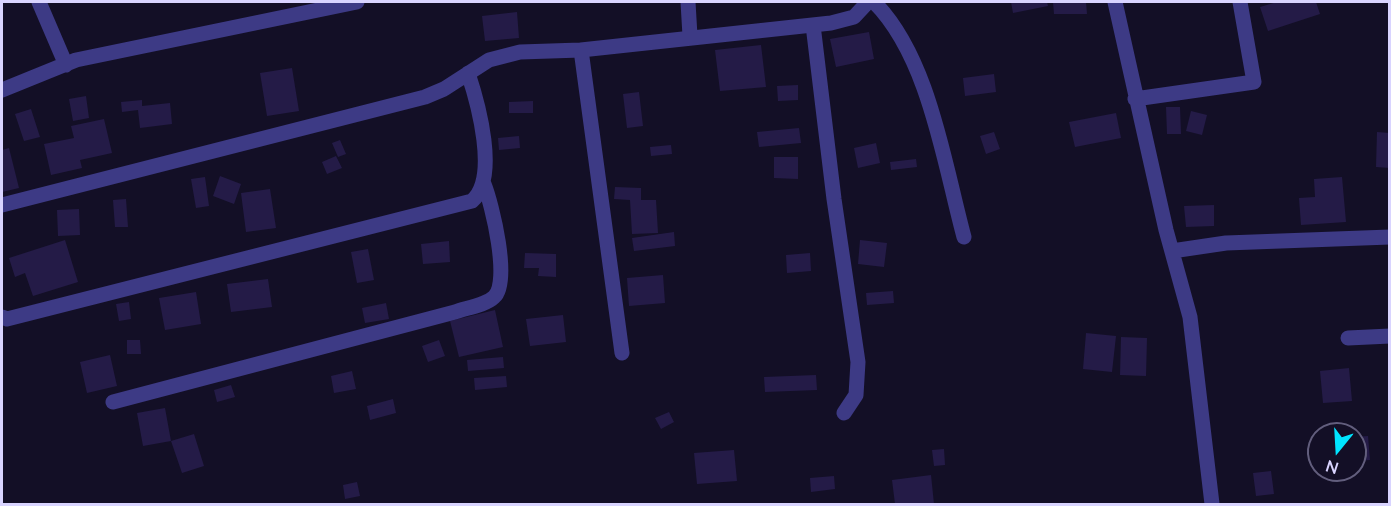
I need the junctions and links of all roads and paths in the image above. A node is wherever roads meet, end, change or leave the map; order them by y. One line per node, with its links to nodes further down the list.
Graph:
1 (39, 2): 12 (street)
2 (357, 2): 8 (street)
3 (688, 2): 10 (street)
4 (868, 2): 9 (street)
5 (874, 2): 18 (street)
6 (1115, 2): 15 (street)
7 (1240, 2): 15 (street)
8 (297, 7): 12 (street)
9 (813, 25): 10 (street); 26 (street)
10 (690, 36): 11 (street)
11 (581, 50): 13 (street); 24 (street)
12 (66, 65): 14 (street)
13 (468, 73): 16 (street); 17 (street)
14 (2, 90)
15 (1135, 99): 20 (street)
16 (484, 184): 21 (street); 25 (street)
17 (2, 205)
18 (964, 237)
19 (1389, 237): 20 (street)
20 (1172, 251): 27 (street)
21 (2, 317)
22 (1389, 336): 23 (street)
23 (1348, 338)
24 (622, 353)
25 (113, 402)
26 (844, 413)
27 (1212, 504)

